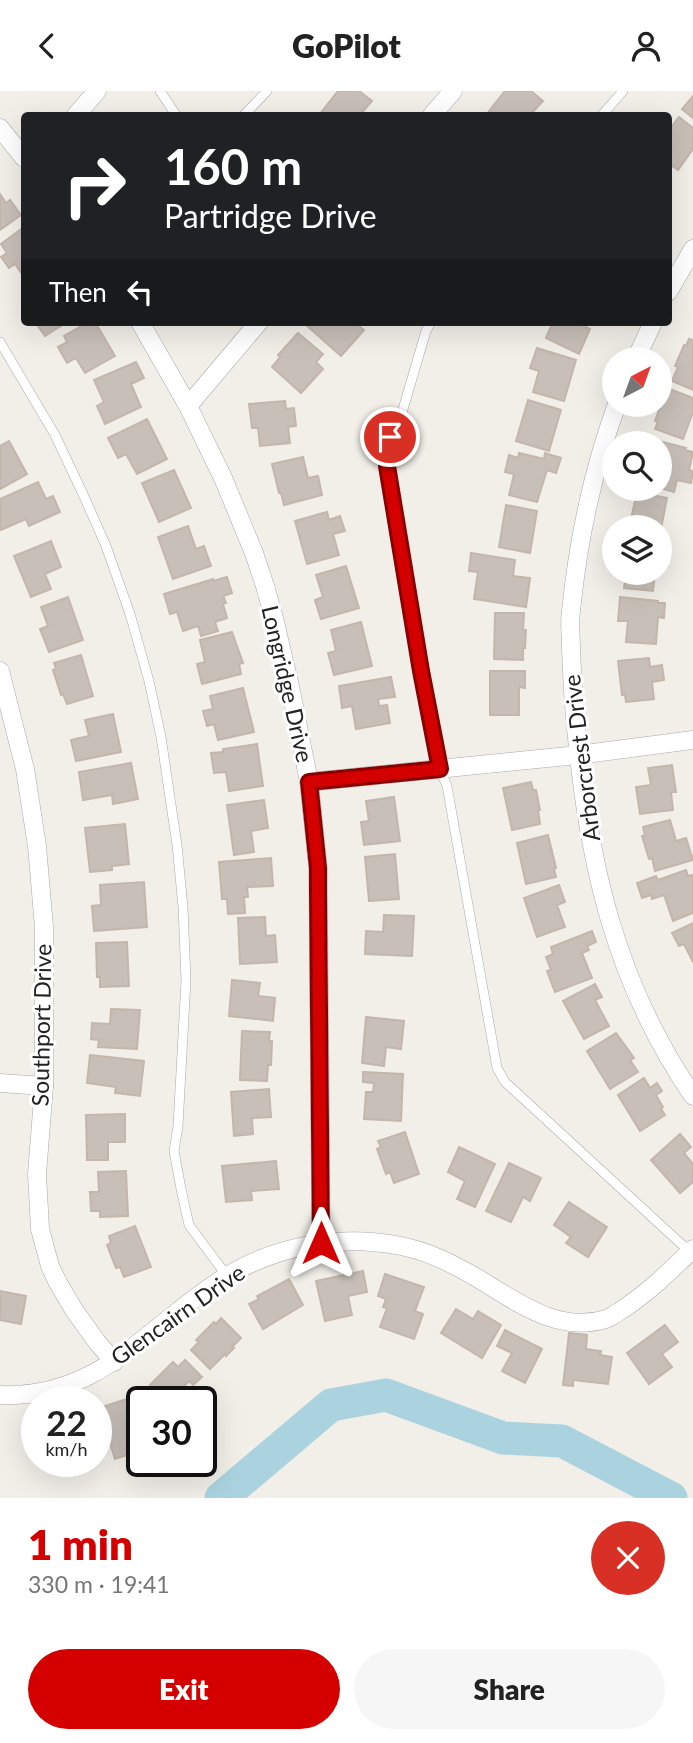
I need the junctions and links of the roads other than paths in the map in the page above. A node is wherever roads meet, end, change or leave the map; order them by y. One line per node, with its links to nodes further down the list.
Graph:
1 (97, 91): 6 (street)
2 (160, 91): 7 (lane)
3 (267, 91): 8 (lane)
4 (453, 91): 9 (street)
5 (623, 91): 10 (lane)
6 (79, 112)
7 (174, 112)
8 (247, 112)
9 (435, 112)
10 (605, 112)
11 (0, 128): 12 (street)
12 (21, 154)
13 (693, 249): 14 (street)
14 (672, 285)
15 (142, 326): 21 (street, Longridge Drive)
16 (256, 326): 21 (street)
17 (429, 326): 26 (lane)
18 (651, 326): 20 (street)
19 (0, 342): 33 (lane)
20 (642, 347)
21 (188, 406): 27 (street, Longridge Drive)
22 (612, 417): 25 (street, Arborcrest Drive)
23 (0, 671): 29 (street, Southport Drive)
24 (693, 740): 25 (street)
25 (578, 755): 26 (street); 30 (street, Arborcrest Drive)
26 (440, 769): 27 (street); 32 (lane)
27 (309, 782): 31 (street, Longridge Drive)
28 (0, 1083): 29 (street)
29 (44, 1086): 34 (street, Southport Drive)
30 (693, 1096)
31 (321, 1243): 32 (street, Glencairn Drive); 33 (street, Glencairn Drive)
32 (691, 1251)
33 (227, 1276): 34 (street, Glencairn Drive)
34 (114, 1362): 35 (street, Glencairn Drive)
35 (0, 1395)

